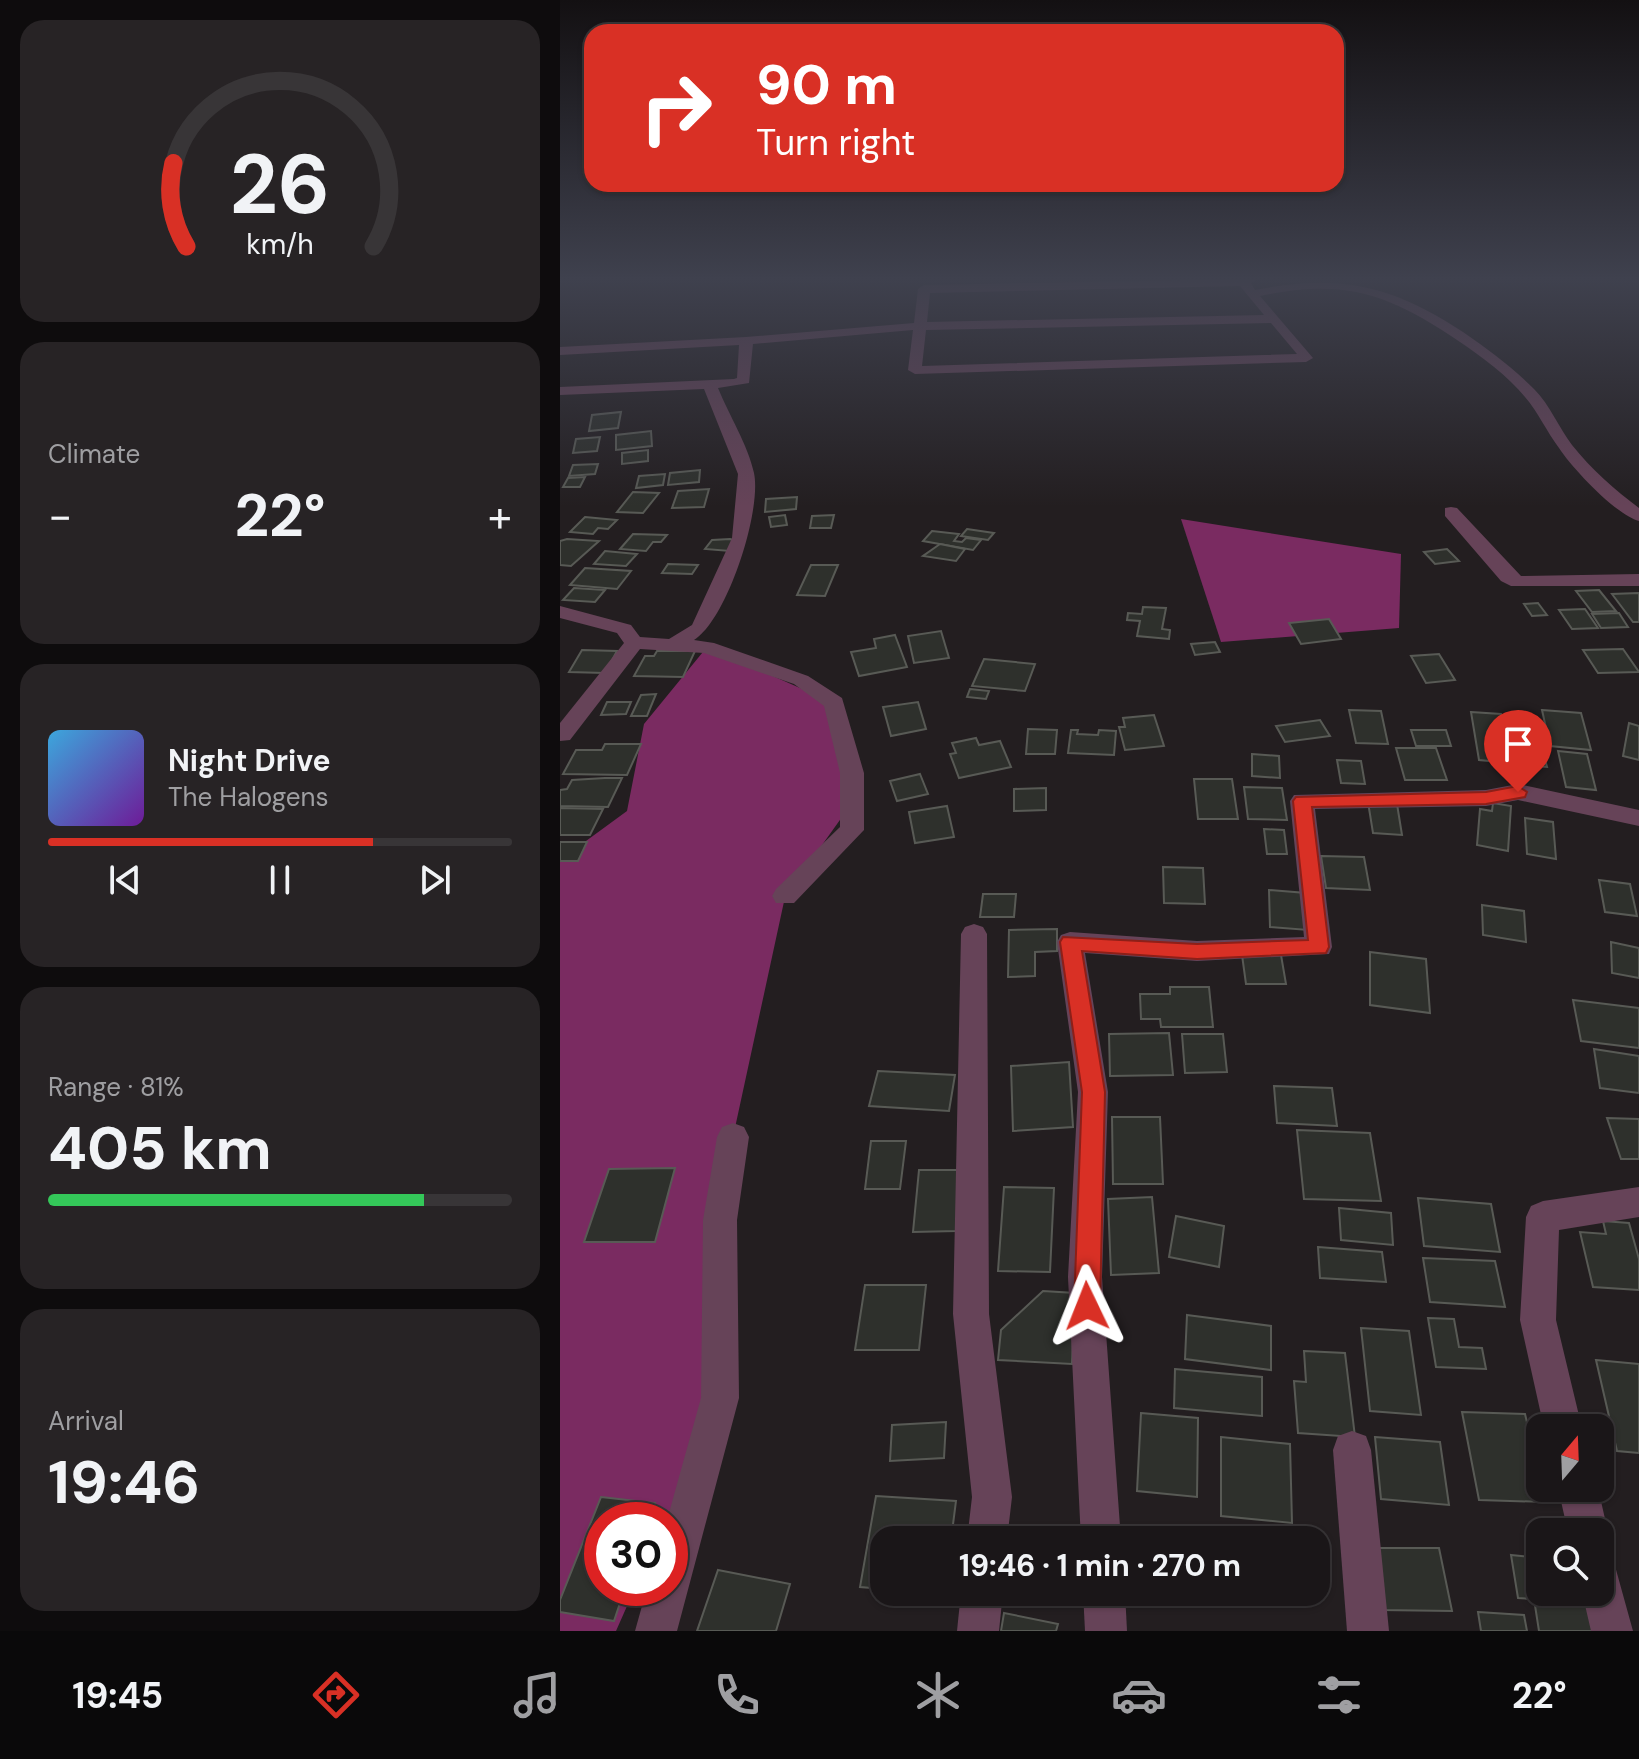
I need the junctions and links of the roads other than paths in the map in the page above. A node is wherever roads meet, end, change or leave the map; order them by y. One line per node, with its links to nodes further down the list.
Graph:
1 (745, 355): 5 (street)
2 (916, 355): 3 (street)
3 (1304, 355)
4 (1487, 355): 8 (street)
5 (710, 386): 6 (street); 12 (street)
6 (560, 391)
7 (1451, 512): 9 (street)
8 (1639, 516)
9 (1639, 580)
10 (560, 612): 11 (street)
11 (634, 643): 12 (street); 13 (street)
12 (670, 647): 15 (street)
13 (561, 740)
14 (1639, 818): 23 (street)
15 (785, 896)
16 (974, 934): 22 (street)
17 (733, 1137): 21 (street)
18 (1639, 1202): 19 (street)
19 (1560, 1414)
20 (1352, 1450): 31 (street)
21 (688, 1515)
22 (989, 1526)
23 (1100, 1526)
24 (663, 1606): 28 (street)
25 (981, 1606): 29 (street)
26 (1105, 1606): 30 (street)
27 (1606, 1606): 32 (street)
28 (656, 1631)
29 (978, 1631)
30 (1106, 1631)
31 (1368, 1631)
32 (1612, 1631)

